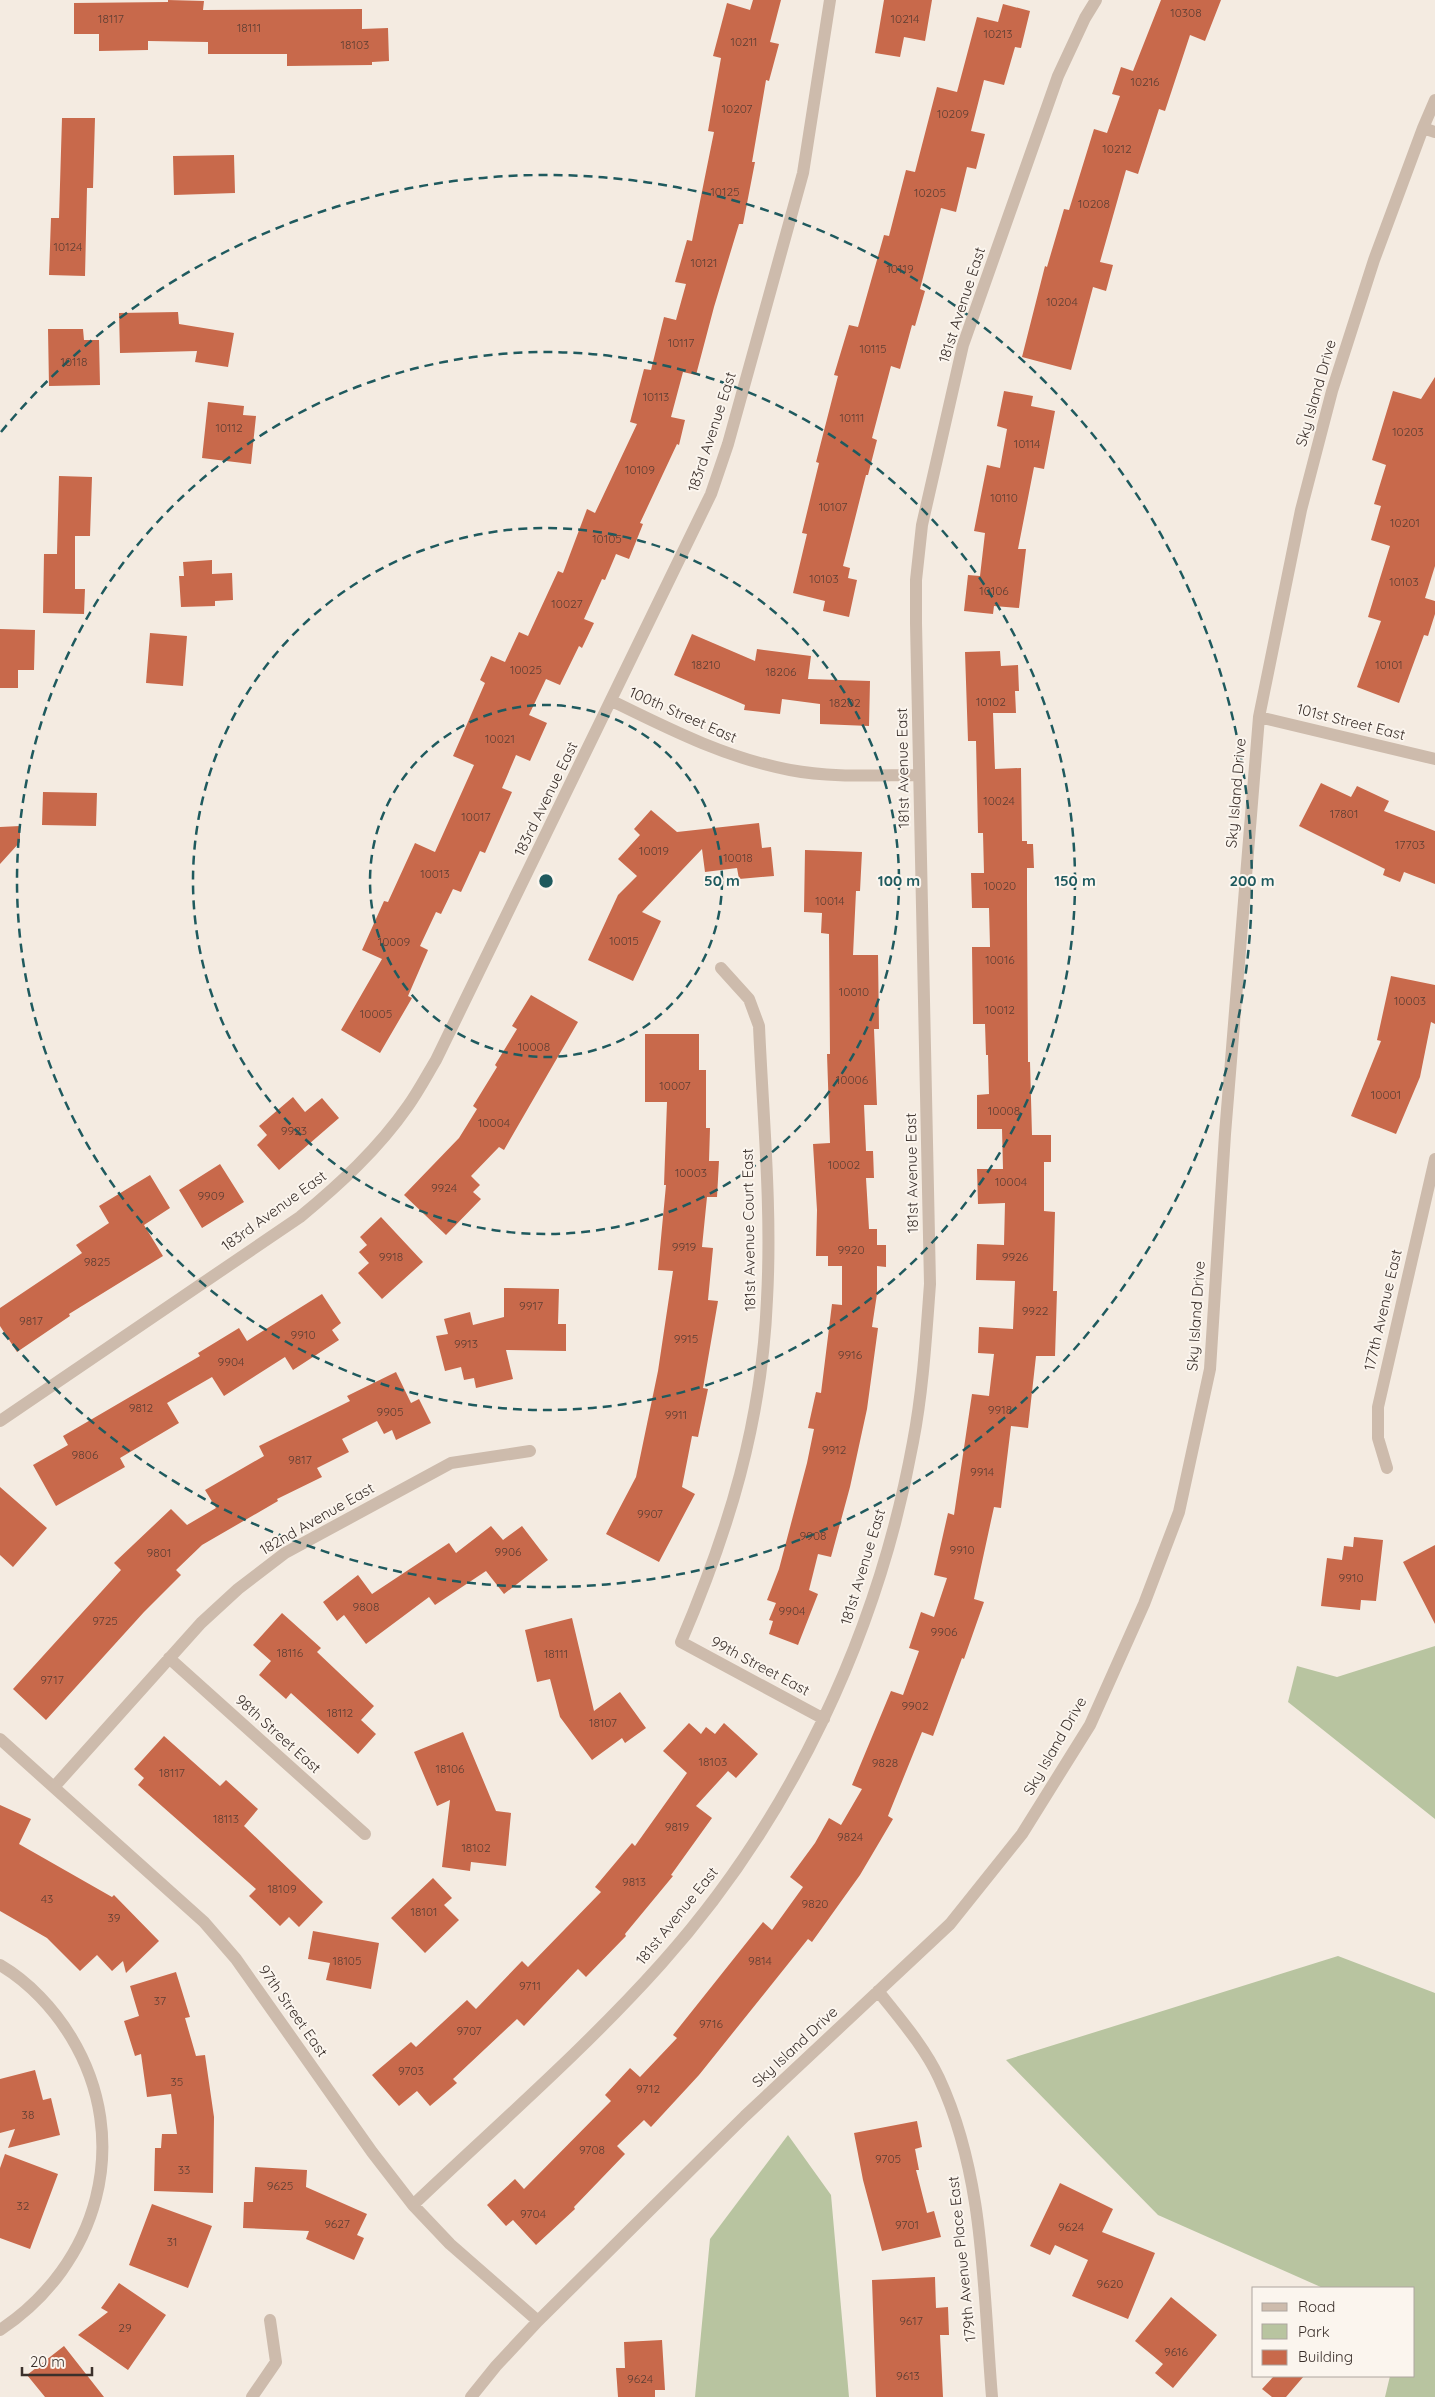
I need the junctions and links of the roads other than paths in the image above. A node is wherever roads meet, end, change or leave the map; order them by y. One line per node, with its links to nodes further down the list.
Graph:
1 (830, 0): 6 (street, 183rd Avenue East)
2 (1096, 0): 9 (street, 181st Avenue East)
3 (1435, 100): 4 (street, Sky Island Drive)
4 (1423, 128): 5 (street); 7 (street, Sky Island Drive)
5 (1435, 132)
6 (612, 701): 9 (street, 100th Street East); 12 (street, 183rd Avenue East)
7 (1259, 717): 8 (street, 101st Street East); 22 (street, Sky Island Drive)
8 (1435, 759)
9 (919, 775): 17 (street, 181st Avenue East)
10 (721, 968): 15 (street, 181st Avenue Court East)
11 (1434, 1162): 14 (street, 177th Avenue East)
12 (0, 1421)
13 (530, 1451): 16 (street, 182nd Avenue East)
14 (1386, 1468)
15 (681, 1642): 17 (street, 99th Street East)
16 (169, 1658): 19 (street, 182nd Avenue East); 20 (street, 98th Street East)
17 (824, 1719): 23 (street, 181st Avenue East)
18 (0, 1738): 19 (street, 97th Street East)
19 (54, 1787): 23 (street, 97th Street East)
20 (365, 1834)
21 (0, 1965): 26 (street)
22 (878, 1991): 25 (street, Sky Island Drive); 29 (street, 179th Avenue Place East)
23 (413, 2205): 25 (street, 97th Street East)
24 (270, 2320): 27 (street)
25 (538, 2321): 28 (street, Sky Island Drive)
26 (0, 2330)
27 (252, 2397)
28 (471, 2397)
29 (992, 2397)

